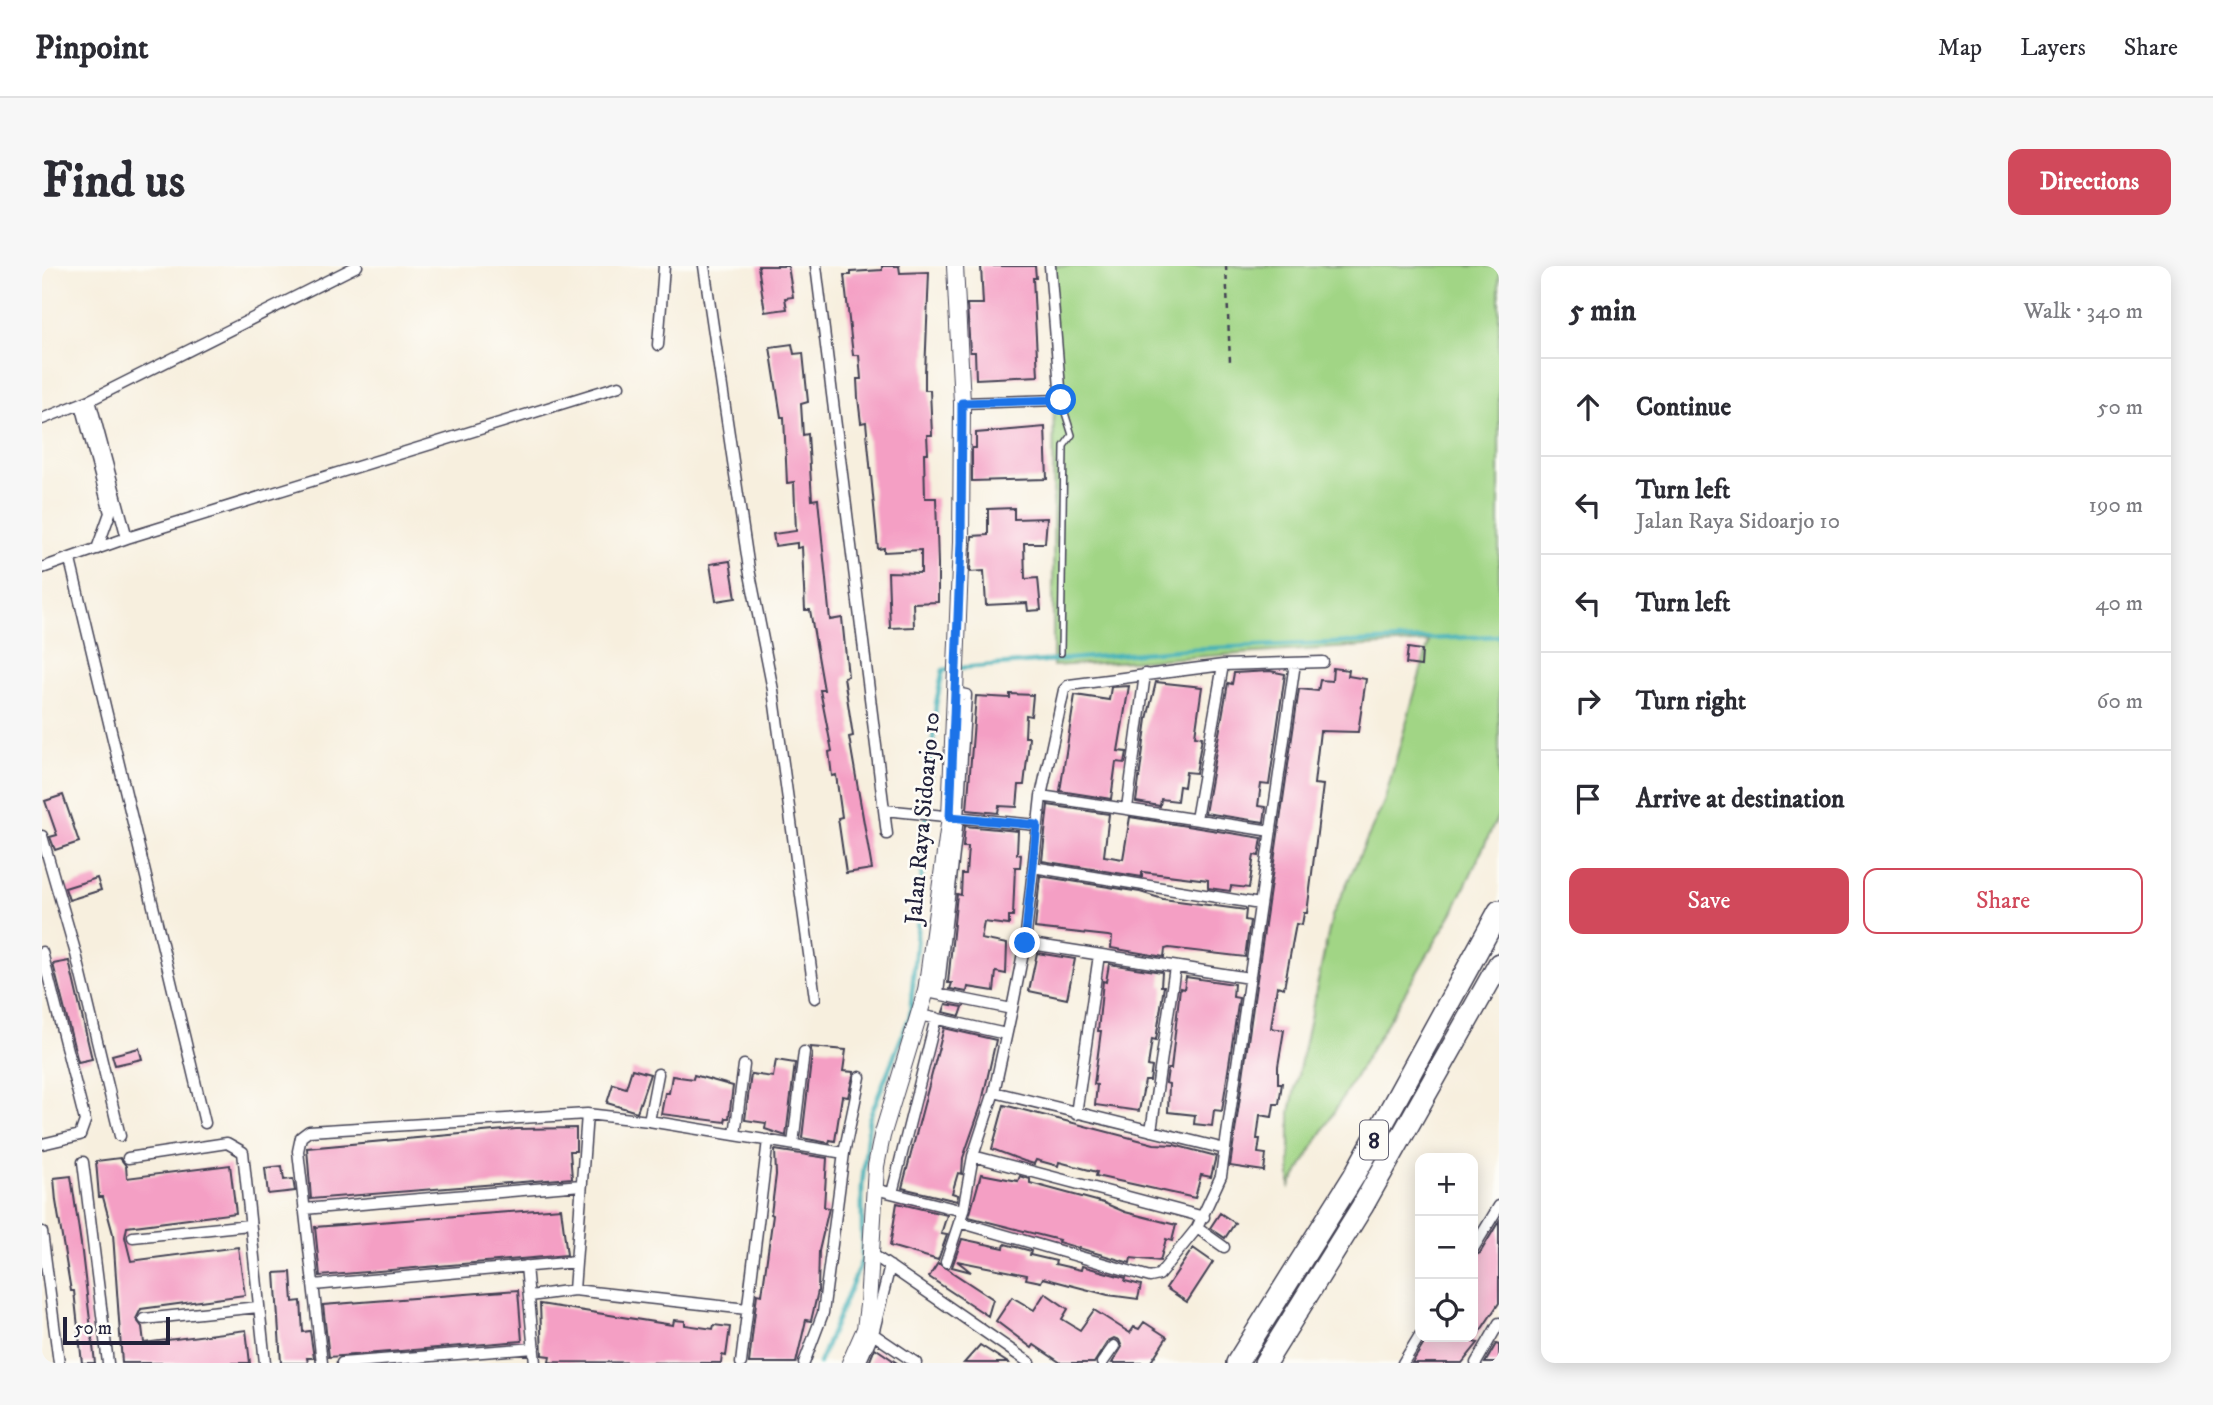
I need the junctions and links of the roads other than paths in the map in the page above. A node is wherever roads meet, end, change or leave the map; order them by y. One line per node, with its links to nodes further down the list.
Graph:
1 (356, 266): 10 (street)
2 (664, 266): 7 (street)
3 (704, 266): 42 (street)
4 (816, 266): 24 (street)
5 (955, 266): 11 (street, Jalan Raya Sidoarjo 10)
6 (1050, 266): 9 (street)
7 (658, 345)
8 (620, 386): 13 (street)
9 (1061, 400): 11 (street); 17 (lane)
10 (86, 402): 12 (street); 13 (street); 14 (street)
11 (962, 403): 25 (street, Jalan Raya Sidoarjo 10)
12 (42, 419)
13 (127, 538): 14 (street)
14 (97, 549): 15 (street)
15 (70, 560): 16 (street); 54 (street)
16 (42, 568)
17 (1061, 653)
18 (1323, 662): 19 (street)
19 (1295, 663): 20 (street); 28 (street)
20 (1223, 665): 21 (street); 26 (street)
21 (1145, 674): 22 (street); 23 (street)
22 (1041, 796): 23 (street); 27 (street)
23 (1127, 808): 26 (street)
24 (884, 810): 25 (street); 29 (street)
25 (949, 817): 27 (street); 41 (street, Jalan Raya Sidoarjo 10)
26 (1196, 819): 28 (street)
27 (1037, 825): 31 (street)
28 (1271, 831): 32 (street)
29 (887, 834)
30 (42, 836): 57 (street)
31 (1032, 867): 32 (street); 34 (street)
32 (1259, 904): 40 (street)
33 (1499, 911): 108 (highway, 8)
34 (1025, 943): 36 (street); 43 (street)
35 (42, 952): 39 (street)
36 (1099, 955): 38 (street); 52 (street)
37 (1499, 964): 109 (highway, 8)
38 (1175, 967): 40 (street); 55 (street)
39 (46, 974): 59 (street)
40 (1249, 978): 61 (street)
41 (932, 993): 43 (street); 44 (street, Jalan Raya Sidoarjo 10)
42 (815, 998)
43 (1012, 1009): 45 (street)
44 (928, 1017): 45 (street); 67 (street, Jalan Raya Sidoarjo 10); 68 (street)
45 (1006, 1034): 50 (street)
46 (804, 1052): 60 (street)
47 (744, 1065): 56 (street)
48 (658, 1074): 53 (street)
49 (860, 1077): 62 (street)
50 (993, 1092): 52 (street); 63 (street)
51 (587, 1114): 53 (street); 66 (street); 70 (street)
52 (1076, 1114): 55 (street)
53 (649, 1121): 56 (street)
54 (205, 1123)
55 (1151, 1131): 61 (street)
56 (735, 1135): 58 (street)
57 (120, 1136)
58 (768, 1140): 60 (street); 88 (street)
59 (42, 1144)
60 (793, 1144): 62 (street)
61 (1225, 1149): 72 (street)
62 (844, 1153): 103 (street)
63 (973, 1156): 71 (street); 72 (street)
64 (128, 1158): 73 (street)
65 (83, 1162): 97 (street)
66 (582, 1185): 70 (street); 80 (street)
67 (875, 1189): 68 (street); 79 (street, Jalan Raya Sidoarjo 10)
68 (892, 1193): 71 (street)
69 (1499, 1206): 77 (street)
70 (304, 1209): 84 (street)
71 (961, 1217): 74 (street); 81 (street)
72 (1204, 1217): 74 (street)
73 (249, 1225): 76 (street); 87 (street)
74 (1197, 1228): 78 (street)
75 (42, 1232): 96 (street)
76 (133, 1237)
77 (1478, 1241)
78 (1224, 1247)
79 (872, 1254): 83 (street); 104 (street, Jalan Raya Sidoarjo 10)
80 (576, 1262): 82 (street); 85 (street)
81 (946, 1262)
82 (526, 1266): 84 (street); 86 (street)
83 (890, 1266): 91 (street); 95 (street)
84 (313, 1284): 99 (street)
85 (574, 1290): 86 (street); 88 (street)
86 (530, 1296): 94 (street)
87 (258, 1307): 89 (street); 98 (street)
88 (747, 1309): 102 (street)
89 (144, 1319)
90 (1499, 1323): 111 (street)
91 (873, 1334): 105 (street); 106 (street)
92 (1416, 1342): 110 (street)
93 (1114, 1346): 107 (street)
94 (534, 1348): 100 (street); 101 (street)
95 (1026, 1362)
96 (59, 1363)
97 (108, 1363)
98 (265, 1363)
99 (321, 1363)
100 (341, 1363)
101 (535, 1363)
102 (741, 1363)
103 (804, 1363)
104 (850, 1363)
105 (860, 1363)
106 (916, 1363)
107 (1102, 1363)
108 (1237, 1363)
109 (1265, 1363)
110 (1403, 1363)
111 (1476, 1363)

